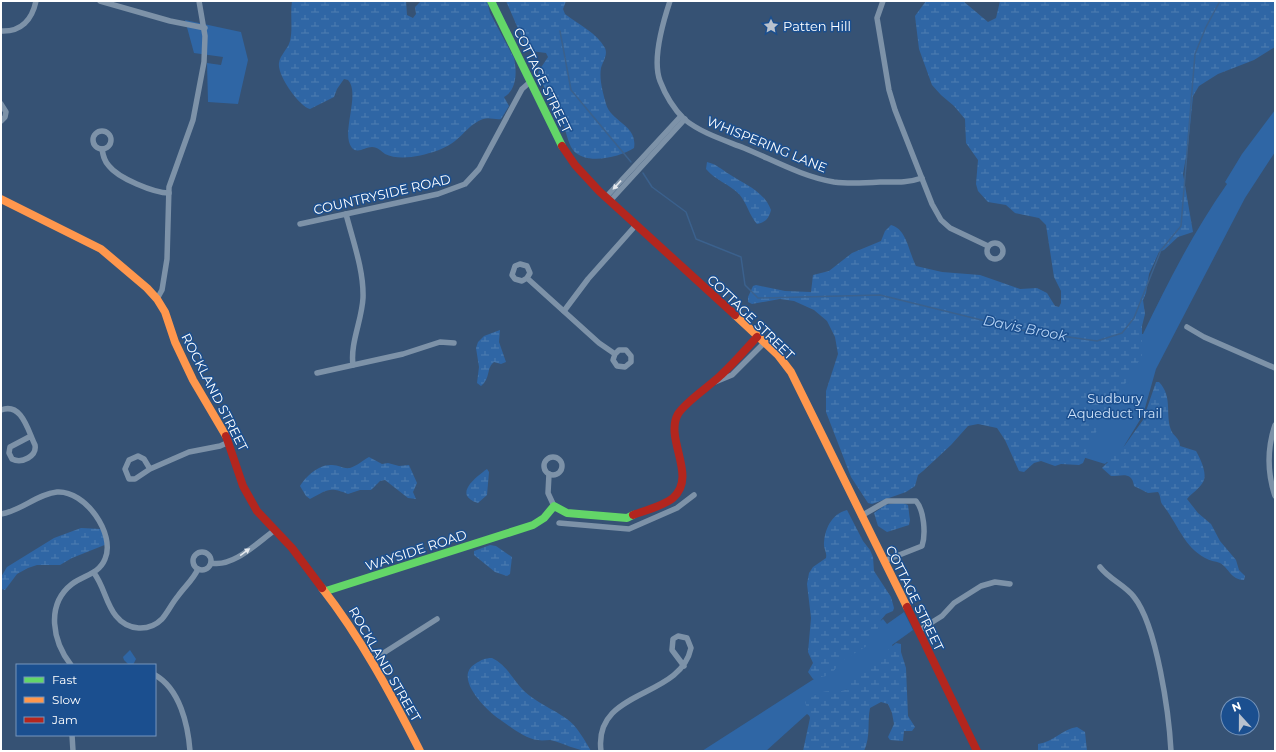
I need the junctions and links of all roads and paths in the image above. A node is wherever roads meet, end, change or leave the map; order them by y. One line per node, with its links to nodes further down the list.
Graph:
1 (36, 1): 8 (street)
2 (100, 1): 7 (street)
3 (199, 1): 7 (street)
4 (492, 1): 9 (street, COTTAGE STREET)
5 (670, 1): 11 (street, WHISPERING LANE)
6 (883, 1): 14 (street)
7 (205, 28): 15 (street)
8 (1, 31)
9 (530, 82): 17 (street, COTTAGE STREET); 18 (street, COUNTRYSIDE ROAD)
10 (1, 104): 12 (street)
11 (683, 118): 14 (street, WHISPERING LANE); 17 (street)
12 (1, 121)
13 (102, 149): 15 (street)
14 (922, 178): 21 (street)
15 (169, 193): 23 (street)
16 (1, 199): 23 (street, ROCKLAND STREET)
17 (608, 199): 20 (street, COTTAGE STREET)
18 (346, 214): 19 (street, COUNTRYSIDE ROAD); 30 (street)
19 (300, 224)
20 (636, 225): 24 (street); 26 (street, COTTAGE STREET)
21 (988, 246)
22 (527, 278): 24 (street)
23 (157, 299): 37 (street, ROCKLAND STREET)
24 (564, 311): 29 (street)
25 (1188, 327): 31 (street)
26 (757, 337): 28 (street, COTTAGE STREET); 33 (street)
27 (454, 343): 30 (street)
28 (764, 343): 33 (street); 47 (street, COTTAGE STREET)
29 (615, 354)
30 (353, 365): 32 (street)
31 (1275, 368)
32 (318, 373)
33 (710, 383): 41 (street)
34 (1, 410): 36 (street)
35 (1275, 425): 42 (street)
36 (31, 436): 36 (street)
37 (229, 442): 38 (street); 52 (street, ROCKLAND STREET)
38 (150, 469): 38 (street)
39 (548, 474): 44 (street)
40 (694, 494): 43 (street)
41 (675, 495): 43 (street); 48 (street)
42 (1275, 496)
43 (682, 504): 51 (street)
44 (554, 506): 46 (street); 59 (street, WAYSIDE ROAD)
45 (1, 514): 57 (street)
46 (588, 516): 48 (street); 50 (street)
47 (861, 516): 53 (street, COTTAGE STREET); 53 (street)
48 (627, 518): 51 (street)
49 (559, 523): 50 (street)
50 (586, 526): 51 (street)
51 (629, 529)
52 (276, 530): 54 (street, one-way to 52); 59 (street, ROCKLAND STREET)
53 (884, 561): 61 (street, COTTAGE STREET)
54 (211, 563): 56 (street); 56 (street)
55 (1100, 567): 72 (street)
56 (198, 569): 57 (street)
57 (94, 573): 63 (street)
58 (1010, 584): 61 (street)
59 (326, 591): 62 (street, ROCKLAND STREET)
60 (436, 619): 62 (street)
61 (918, 631): 71 (street, COTTAGE STREET)
62 (371, 661): 69 (street, ROCKLAND STREET)
63 (71, 664)
64 (684, 666): 64 (street); 70 (street)
65 (156, 677): 68 (street)
66 (72, 736): 67 (street)
67 (73, 751)
68 (190, 751)
69 (420, 751)
70 (601, 751)
71 (977, 751)
72 (1171, 751)

